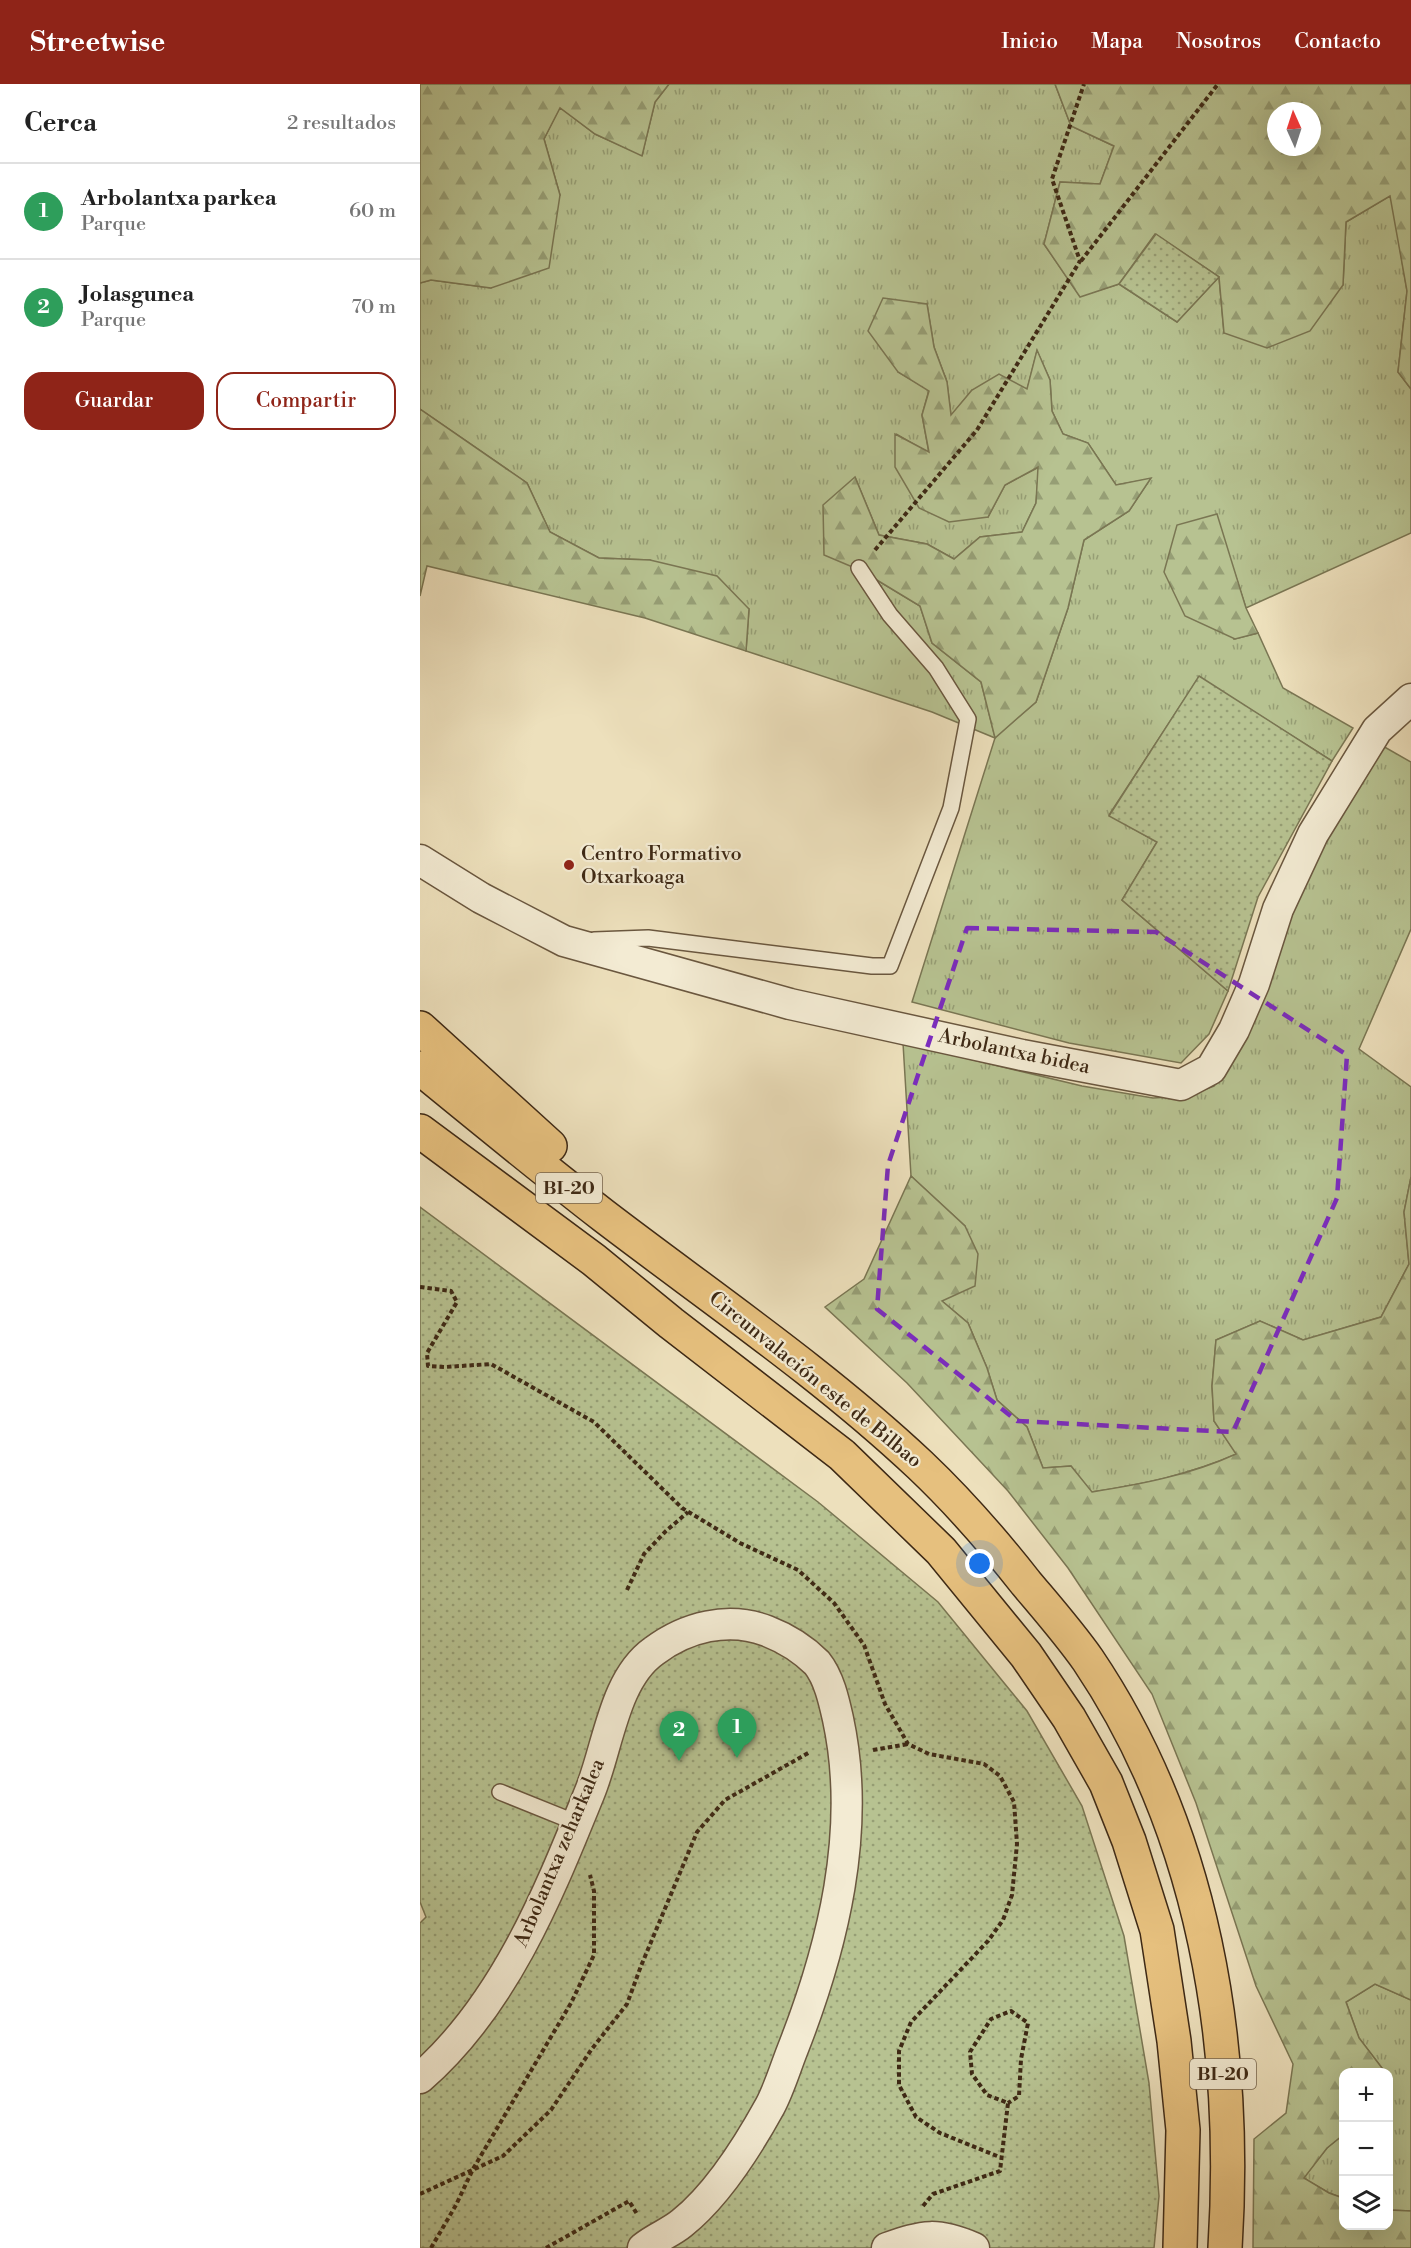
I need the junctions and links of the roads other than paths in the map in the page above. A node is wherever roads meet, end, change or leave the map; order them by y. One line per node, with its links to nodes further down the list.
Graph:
1 (859, 568): 4 (lane)
2 (1411, 699): 4 (street, Arbolantxa bidea)
3 (420, 860): 4 (street, Arbolantxa bidea)
4 (564, 940)
5 (420, 1028): 9 (main road)
6 (420, 1068): 9 (main road, Circunvalación este de Bilbao / BI-20)
7 (420, 1131): 10 (main road, Circunvalación este de Bilbao / BI-20)
8 (420, 1159): 10 (main road)
9 (722, 1303): 18 (main road, Circunvalación este de Bilbao / BI-20)
10 (671, 1323): 17 (main road, Circunvalación este de Bilbao / BI-20)
11 (500, 1792): 12 (lane)
12 (576, 1823): 13 (street, Arbolantxa zeharkalea); 14 (street, Arbolantxa zeharkalea)
13 (420, 2078)
14 (649, 2244)
15 (887, 2248): 16 (street)
16 (974, 2248)
17 (1180, 2248)
18 (1225, 2248)

